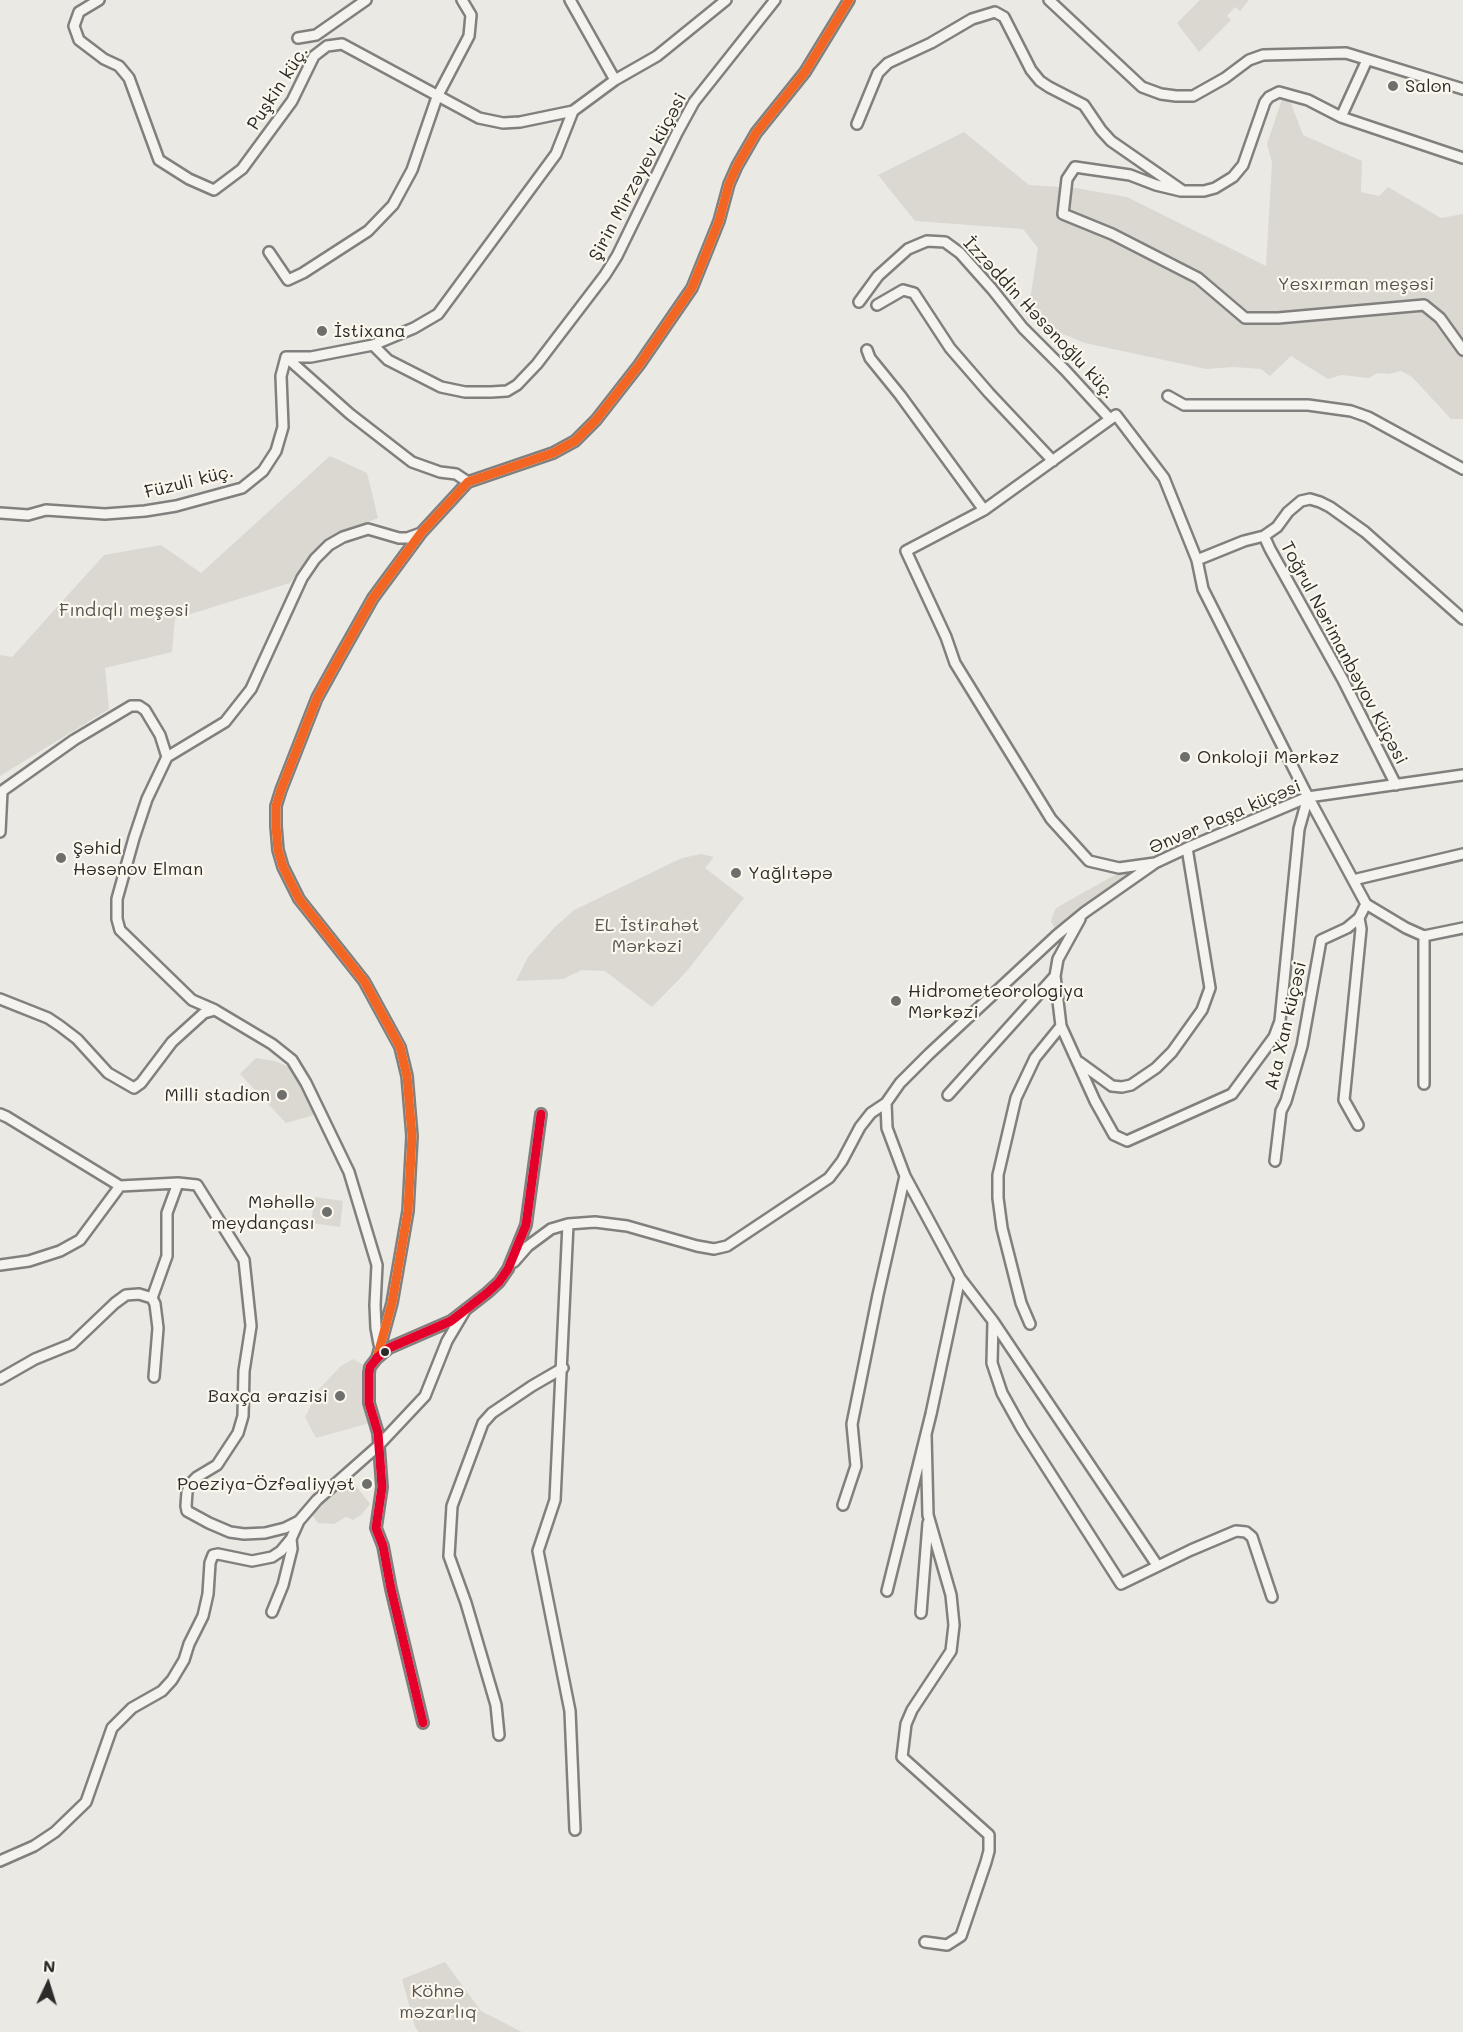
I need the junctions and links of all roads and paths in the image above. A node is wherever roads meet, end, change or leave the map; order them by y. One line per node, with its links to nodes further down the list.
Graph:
1 (99, 0): 13 (street, Puşkin küç.)
2 (366, 0): 9 (street)
3 (462, 0): 13 (street)
4 (570, 0): 11 (street)
5 (726, 0): 11 (street)
6 (775, 0): 22 (street, Şirin Mirzəyev küçəsi)
7 (849, 0): 30 (street)
8 (1049, 0): 10 (street)
9 (298, 38)
10 (1367, 60): 12 (street); 15 (street)
11 (615, 80): 14 (street)
12 (1463, 89)
13 (437, 97): 14 (street, Puşkin küç.); 19 (street)
14 (573, 111): 22 (street)
15 (1341, 117): 17 (street); 18 (street)
16 (857, 124): 18 (street)
17 (1463, 158)
18 (1183, 191): 24 (street)
19 (269, 252)
20 (859, 302): 27 (street, İzzəddin Həsənoğlu küç.)
21 (877, 305): 28 (street)
22 (374, 345): 25 (street)
23 (867, 350): 31 (street)
24 (1463, 350)
25 (286, 357): 30 (street); 32 (street, Füzuli küç.)
26 (1168, 396): 29 (street)
27 (1110, 419): 28 (street); 35 (street)
28 (1053, 461): 31 (street)
29 (1463, 469)
30 (468, 482): 33 (street)
31 (984, 510): 44 (street)
32 (0, 513)
33 (422, 533): 37 (street); 74 (street)
34 (1264, 536): 35 (street, Toğrul Nərimanbəyov Küçəsi); 36 (street, Toğrul Nərimanbəyov Küçəsi); 39 (street, Toğrul Nərimanbəyov Küçəsi)
35 (1197, 560): 40 (street)
36 (1463, 619)
37 (167, 757): 41 (street); 53 (street)
38 (1463, 775): 39 (street, Ənvər Paşa küçəsi)
39 (1396, 785): 40 (street, Ənvər Paşa küçəsi)
40 (1308, 797): 42 (street, Ənvər Paşa küçəsi); 45 (street); 55 (street)
41 (0, 832)
42 (1187, 848): 44 (street, Ənvər Paşa küçəsi); 55 (street)
43 (1463, 854): 45 (street)
44 (1155, 863): 47 (street, Ənvər Paşa küçəsi)
45 (1353, 880): 46 (street)
46 (1366, 904): 48 (street); 50 (street)
47 (1085, 912): 51 (street); 58 (street, Ənvər Paşa küçəsi)
48 (1359, 918): 61 (street); 62 (street, Ata Xan küçəsi)
49 (1463, 928): 50 (street)
50 (1424, 936): 56 (street)
51 (1055, 976): 54 (street); 57 (street)
52 (0, 999): 53 (street)
53 (216, 1010): 74 (street)
54 (1061, 1026): 55 (street); 73 (street)
55 (1077, 1060)
56 (1424, 1084)
57 (948, 1095)
58 (886, 1103): 63 (street); 66 (street, Ənvər Paşa küçəsi)
59 (0, 1114): 65 (street)
60 (541, 1114): 68 (street)
61 (1358, 1125)
62 (1275, 1161)
63 (905, 1176): 69 (street); 81 (street)
64 (178, 1183): 65 (street); 70 (street); 83 (street)
65 (120, 1186): 67 (street)
66 (568, 1224): 68 (street); 76 (street)
67 (0, 1265)
68 (508, 1269): 71 (street)
69 (960, 1278): 72 (street); 79 (street)
70 (152, 1298): 77 (street); 78 (street)
71 (466, 1309): 75 (street); 80 (street)
72 (993, 1321): 85 (street); 85 (street)
73 (1030, 1324)
74 (380, 1346): 75 (street)
75 (377, 1358): 80 (street)
76 (563, 1368): 91 (street); 92 (street)
77 (154, 1377)
78 (0, 1379)
79 (926, 1435): 82 (street); 86 (street)
80 (378, 1446): 83 (street); 90 (street)
81 (843, 1505)
82 (928, 1515): 89 (street); 94 (street)
83 (299, 1521): 84 (street)
84 (291, 1539): 88 (street); 93 (street)
85 (1157, 1565): 87 (street)
86 (887, 1591)
87 (1272, 1597)
88 (272, 1612)
89 (921, 1613)
90 (423, 1723)
91 (499, 1735)
92 (575, 1830)
93 (0, 1861)
94 (925, 1942)

